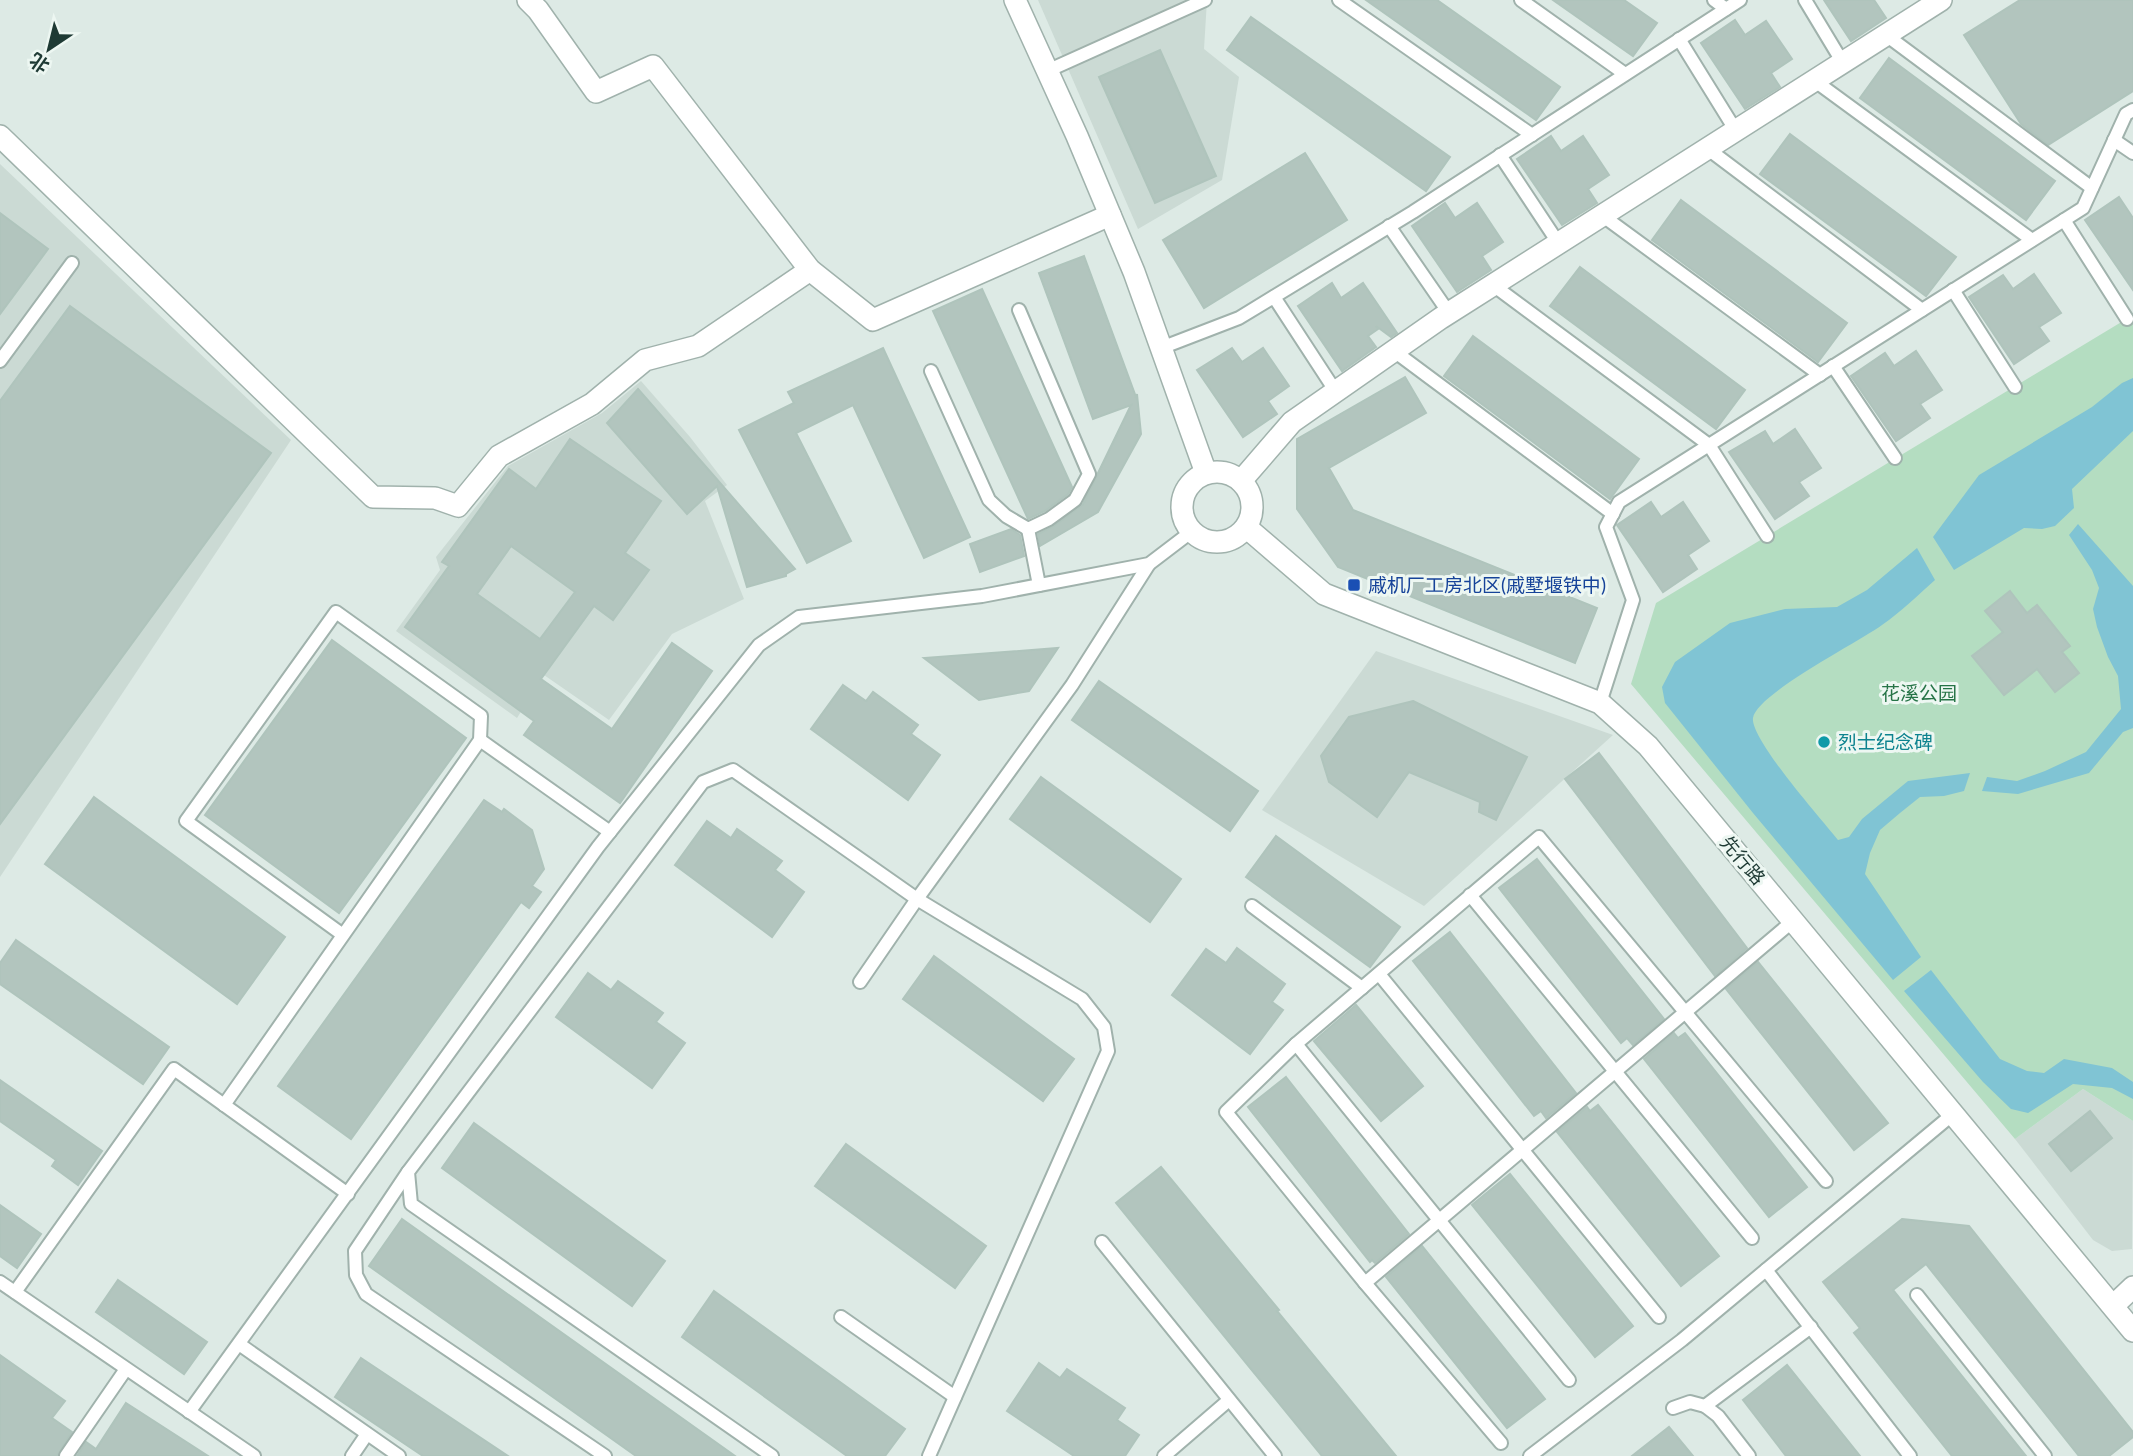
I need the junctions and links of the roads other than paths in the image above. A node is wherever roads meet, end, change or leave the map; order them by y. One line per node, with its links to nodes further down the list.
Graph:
1 (528, 0): 33 (street)
2 (1015, 0): 14 (street)
3 (1205, 0): 14 (lane)
4 (1339, 0): 19 (lane)
5 (1521, 0): 15 (lane)
6 (1714, 0): 10 (lane)
7 (1740, 0): 10 (lane)
8 (1805, 0): 13 (lane)
9 (1941, 0): 11 (street)
10 (1726, 9): 12 (lane)
11 (1885, 35): 13 (street); 25 (lane)
12 (1679, 39): 15 (lane); 18 (lane)
13 (1843, 63): 16 (street)
14 (1047, 71): 26 (street)
15 (1625, 74): 19 (lane)
16 (1815, 81): 18 (street); 30 (lane)
17 (2133, 110): 21 (lane)
18 (1736, 131): 22 (street)
19 (1532, 135): 24 (lane)
20 (0, 136): 33 (street)
21 (2114, 140): 23 (lane); 25 (lane)
22 (1708, 149): 27 (street); 38 (lane)
23 (2133, 153)
24 (1500, 155): 29 (lane); 31 (lane)
25 (2092, 188): 28 (lane)
26 (1110, 215): 33 (street); 41 (street)
27 (1603, 216): 31 (street); 46 (lane)
28 (2064, 220): 30 (lane); 40 (lane)
29 (1389, 226): 36 (lane); 39 (lane)
30 (2032, 240): 35 (lane)
31 (1559, 244): 34 (street)
32 (72, 263): 43 (lane)
33 (810, 270)
34 (1493, 285): 39 (street); 49 (lane)
35 (1953, 290): 38 (lane); 47 (lane)
36 (1274, 297): 41 (lane); 48 (lane)
37 (1019, 310): 55 (lane)
38 (1922, 310): 44 (lane)
39 (1448, 313): 42 (street)
40 (2127, 319)
41 (1161, 348): 51 (street)
42 (1394, 351): 48 (street); 53 (lane)
43 (0, 361)
44 (1833, 366): 46 (lane); 50 (lane)
45 (931, 371): 55 (lane)
46 (1820, 375): 49 (lane)
47 (2015, 387)
48 (1336, 392): 52 (street)
49 (1709, 445): 53 (lane); 57 (lane)
50 (1895, 458)
51 (1206, 473): 52 (street); 56 (street)
52 (1241, 481): 54 (street)
53 (1613, 514): 60 (lane)
54 (1246, 527): 56 (street); 60 (street, 先行路)
55 (1028, 529): 59 (lane)
56 (1191, 532): 58 (lane)
57 (1767, 536)
58 (1149, 564): 59 (lane); 64 (lane)
59 (1039, 585): 62 (lane)
60 (1600, 703): 66 (street, 先行路)
61 (480, 740): 62 (lane); 67 (lane); 67 (lane)
62 (610, 832): 79 (lane)
63 (1470, 895): 68 (lane); 71 (lane); 73 (lane)
64 (917, 899): 69 (lane); 77 (lane); 97 (lane)
65 (1252, 906): 70 (lane)
66 (1793, 921): 71 (lane); 75 (street, 先行路)
67 (343, 935): 74 (lane)
68 (1378, 974): 70 (lane); 76 (lane)
69 (860, 982)
70 (1362, 988): 72 (lane)
71 (1686, 1013): 73 (lane); 78 (lane)
72 (1296, 1044): 80 (lane); 85 (lane)
73 (1616, 1072): 76 (lane); 81 (lane)
74 (224, 1105): 79 (lane); 87 (lane)
75 (1953, 1114): 83 (lane); 89 (street, 先行路)
76 (1523, 1151): 80 (lane); 91 (lane)
77 (408, 1172): 108 (lane); 109 (lane)
78 (1826, 1181)
79 (348, 1194): 94 (lane)
80 (1440, 1222): 85 (lane); 96 (lane)
81 (1752, 1238)
82 (1102, 1242): 98 (lane)
83 (1766, 1270): 92 (lane); 113 (lane)
84 (0, 1282): 87 (lane)
85 (1365, 1283): 103 (lane)
86 (2133, 1287): 89 (street)
87 (15, 1292): 95 (lane)
88 (1917, 1295): 116 (lane)
89 (2114, 1305): 93 (street, 先行路)
90 (841, 1317): 97 (lane)
91 (1659, 1317)
92 (1811, 1327): 99 (lane); 115 (lane)
93 (2133, 1331)
94 (239, 1344): 101 (lane); 102 (lane)
95 (126, 1369): 101 (lane); 104 (lane)
96 (1569, 1380)
97 (955, 1397): 110 (lane)
98 (1229, 1399): 111 (lane); 112 (lane)
99 (1705, 1406): 100 (lane); 114 (lane)
100 (1673, 1408)
101 (189, 1412): 105 (lane)
102 (367, 1434): 106 (lane); 107 (lane)
103 (1501, 1443)
104 (66, 1456)
105 (254, 1456)
106 (352, 1456)
107 (399, 1456)
108 (605, 1456)
109 (772, 1456)
110 (929, 1456)
111 (1164, 1456)
112 (1275, 1456)
113 (1530, 1456)
114 (1749, 1456)
115 (1910, 1456)
116 (2045, 1456)

